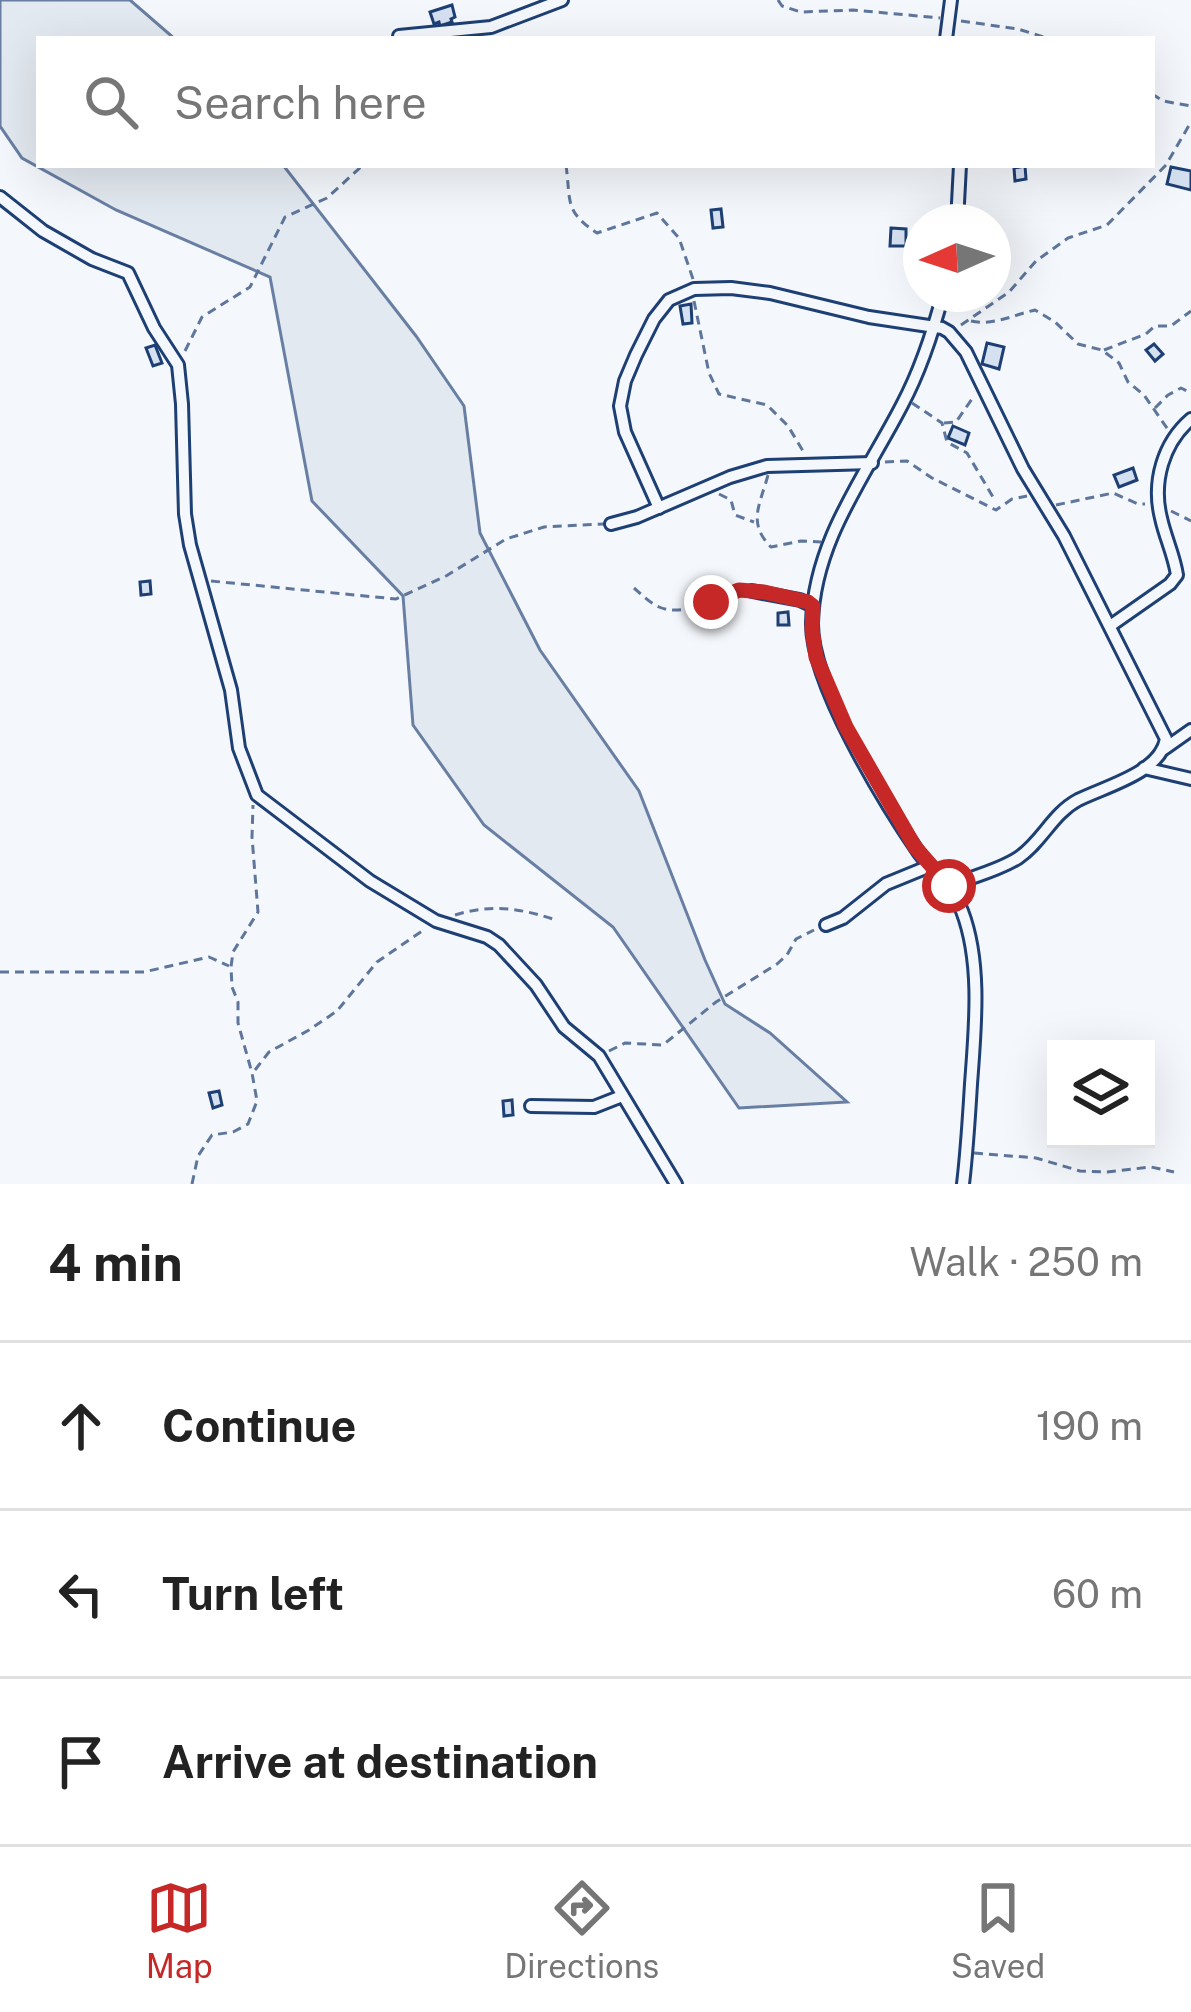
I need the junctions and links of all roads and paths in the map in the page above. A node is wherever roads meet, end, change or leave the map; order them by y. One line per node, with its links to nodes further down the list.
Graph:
1 (562, 0): 5 (street)
2 (778, 0): 4 (path)
3 (951, 0): 4 (street)
4 (947, 19): 6 (street); 7 (path)
5 (398, 36)
6 (946, 36)
7 (1041, 36)
8 (1155, 96): 9 (path)
9 (1191, 106)
10 (1191, 122): 19 (path)
11 (360, 168): 23 (path)
12 (566, 168): 16 (path)
13 (960, 168): 15 (street)
14 (0, 197): 23 (street)
15 (958, 204)
16 (694, 289): 20 (street); 32 (path); 39 (street)
17 (1191, 311): 22 (path)
18 (938, 312): 20 (street)
19 (969, 320): 21 (path); 22 (path)
20 (935, 326): 21 (street); 26 (street)
21 (949, 332): 24 (street)
22 (1102, 350): 27 (path)
23 (178, 365): 44 (street)
24 (983, 382): 29 (path); 35 (street)
25 (1191, 393): 27 (path)
26 (905, 399): 29 (path); 31 (street)
27 (1154, 409): 30 (path)
28 (1191, 419): 30 (street)
29 (942, 423): 36 (path)
30 (1174, 434): 37 (street)
31 (872, 463): 32 (street); 36 (path); 43 (street)
32 (809, 464): 33 (street)
33 (767, 466): 34 (street); 41 (path)
34 (708, 488): 39 (street); 41 (path)
35 (1038, 494): 36 (path); 38 (street)
36 (988, 504)
37 (1158, 504): 38 (path); 40 (path); 48 (street)
38 (1047, 507): 48 (street)
39 (659, 508): 42 (street)
40 (1191, 520)
41 (756, 523): 43 (path)
42 (610, 524): 44 (path)
43 (828, 543): 47 (street)
44 (200, 580): 53 (street)
45 (634, 588): 46 (path)
46 (752, 591): 47 (street)
47 (813, 606): 54 (street)
48 (1110, 626): 50 (street)
49 (1191, 730): 50 (street)
50 (1164, 749): 51 (street)
51 (1144, 768): 52 (street); 55 (street)
52 (1191, 779)
53 (257, 794): 57 (street); 59 (path)
54 (930, 866): 55 (street); 58 (street)
55 (949, 886): 65 (street)
56 (553, 919): 57 (path)
57 (436, 921): 61 (street); 62 (path)
58 (826, 925): 61 (path)
59 (231, 967): 60 (path); 62 (path)
60 (0, 972)
61 (599, 1056): 63 (street)
62 (253, 1073): 67 (path)
63 (622, 1096): 64 (street); 68 (street)
64 (531, 1106)
65 (967, 1150): 66 (path); 69 (street)
66 (1174, 1172)
67 (192, 1184)
68 (676, 1184)
69 (963, 1184)

